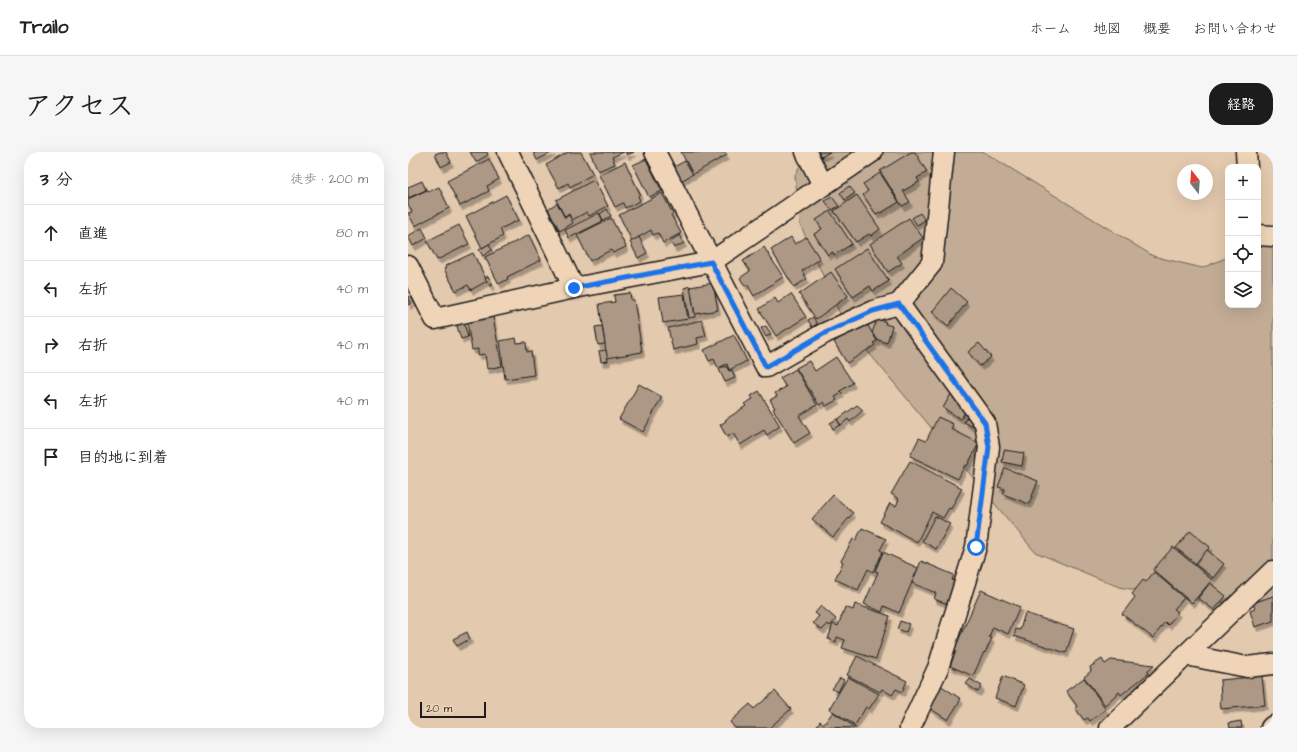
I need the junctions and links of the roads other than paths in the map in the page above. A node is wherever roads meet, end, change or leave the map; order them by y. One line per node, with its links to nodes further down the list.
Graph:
1 (508, 152): 13 (street)
2 (655, 152): 11 (street)
3 (806, 152): 8 (street)
4 (872, 152): 8 (street)
5 (944, 152): 14 (street)
6 (1246, 152): 7 (street)
7 (1247, 164)
8 (823, 185): 11 (street)
9 (1261, 235): 10 (street)
10 (1273, 236)
11 (711, 262): 13 (street); 14 (street)
12 (408, 266): 13 (street)
13 (574, 288)
14 (899, 304): 19 (street)
15 (1273, 571): 16 (street)
16 (1186, 655): 17 (street); 20 (street)
17 (1273, 664)
18 (1273, 726): 21 (street)
19 (910, 728)
20 (1110, 728)
21 (1271, 728)

